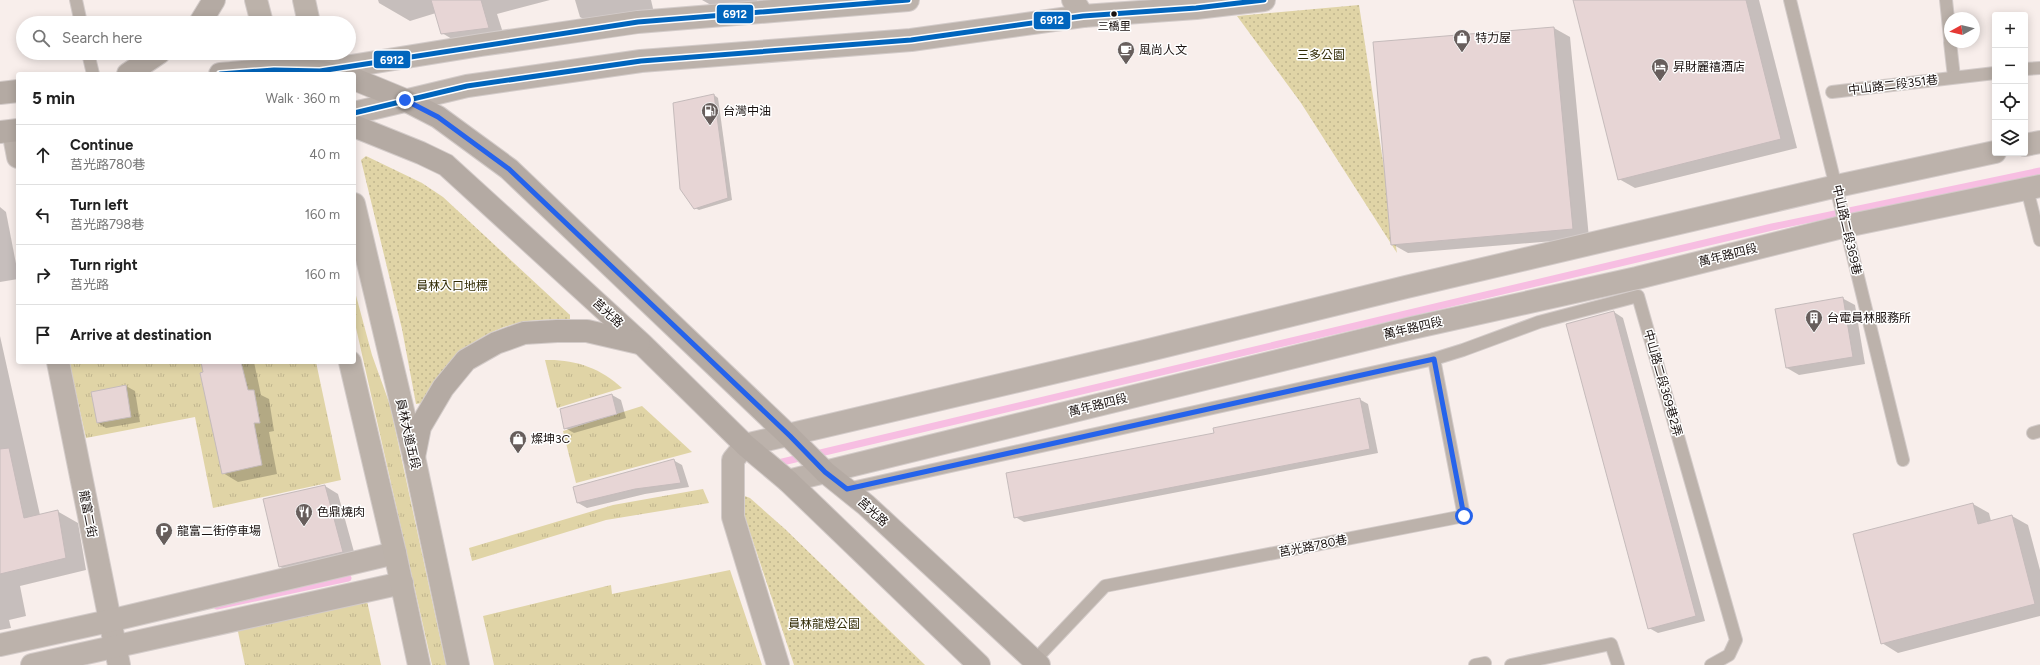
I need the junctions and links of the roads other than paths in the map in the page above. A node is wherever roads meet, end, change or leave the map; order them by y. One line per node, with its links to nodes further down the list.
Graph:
1 (76, 0): 11 (lane)
2 (214, 0): 12 (main road)
3 (256, 0): 13 (main road)
4 (304, 0): 14 (main road)
5 (908, 0): 19 (street)
6 (1264, 0): 9 (street)
7 (1790, 0): 39 (lane, 中山路二段369巷)
8 (1946, 0): 10 (lane)
9 (1078, 8): 31 (street)
10 (1947, 12)
11 (80, 16)
12 (204, 16)
13 (260, 16)
14 (307, 16)
15 (1951, 48): 26 (lane, 中山路二段351巷)
16 (90, 60): 22 (lane)
17 (149, 60): 23 (main road)
18 (273, 66): 19 (main road); 24 (main road)
19 (323, 68)
20 (2040, 68): 21 (lane)
21 (2028, 69)
22 (93, 72)
23 (131, 72)
24 (233, 72)
25 (1992, 73): 26 (lane, 中山路二段351巷)
26 (1954, 77): 29 (lane, 中山路二段351巷)
27 (356, 79): 31 (main road, 莒光路)
28 (16, 91): 30 (main road)
29 (1832, 92)
30 (0, 93)
31 (405, 100): 32 (street); 48 (main road, 莒光路)
32 (356, 112)
33 (356, 127): 44 (main road, 莒光路)
34 (10, 131): 37 (street)
35 (2040, 142): 36 (street)
36 (2028, 144)
37 (16, 150)
38 (1992, 153): 39 (street)
39 (1837, 186): 42 (lane, 中山路二段369巷); 48 (street)
40 (2033, 188): 42 (street, 萬年路四段); 43 (lane)
41 (356, 212): 50 (main road, 員林大道五段)
42 (1846, 226): 51 (lane, 中山路二段369巷); 52 (street, 萬年路四段)
43 (2040, 240)
44 (642, 344): 49 (main road, 莒光路); 50 (main road)
45 (1434, 359): 54 (lane); 60 (lane, 莒光路780巷); 68 (lane, 中山路二段369巷2弄)
46 (58, 364): 57 (street, 龍富二街)
47 (350, 364): 55 (main road)
48 (790, 436): 49 (street); 52 (main road, 莒光路)
49 (745, 445): 53 (main road, 莒光路); 64 (street)
50 (414, 456): 63 (main road, 員林大道五段)
51 (1903, 460)
52 (825, 472): 53 (street, 萬年路四段); 54 (main road, 莒光路)
53 (788, 481): 65 (main road, 莒光路)
54 (847, 489): 60 (main road, 莒光路)
55 (395, 553): 56 (main road); 57 (street)
56 (402, 583): 59 (street); 62 (main road)
57 (109, 621): 58 (street); 59 (street, 龍富二街)
58 (0, 644)
59 (117, 656): 61 (street)
60 (1036, 663)
61 (32, 665)
62 (419, 665)
63 (458, 665)
64 (778, 665)
65 (979, 665)
66 (1512, 665): 67 (lane)
67 (1618, 665)
68 (1711, 665)

